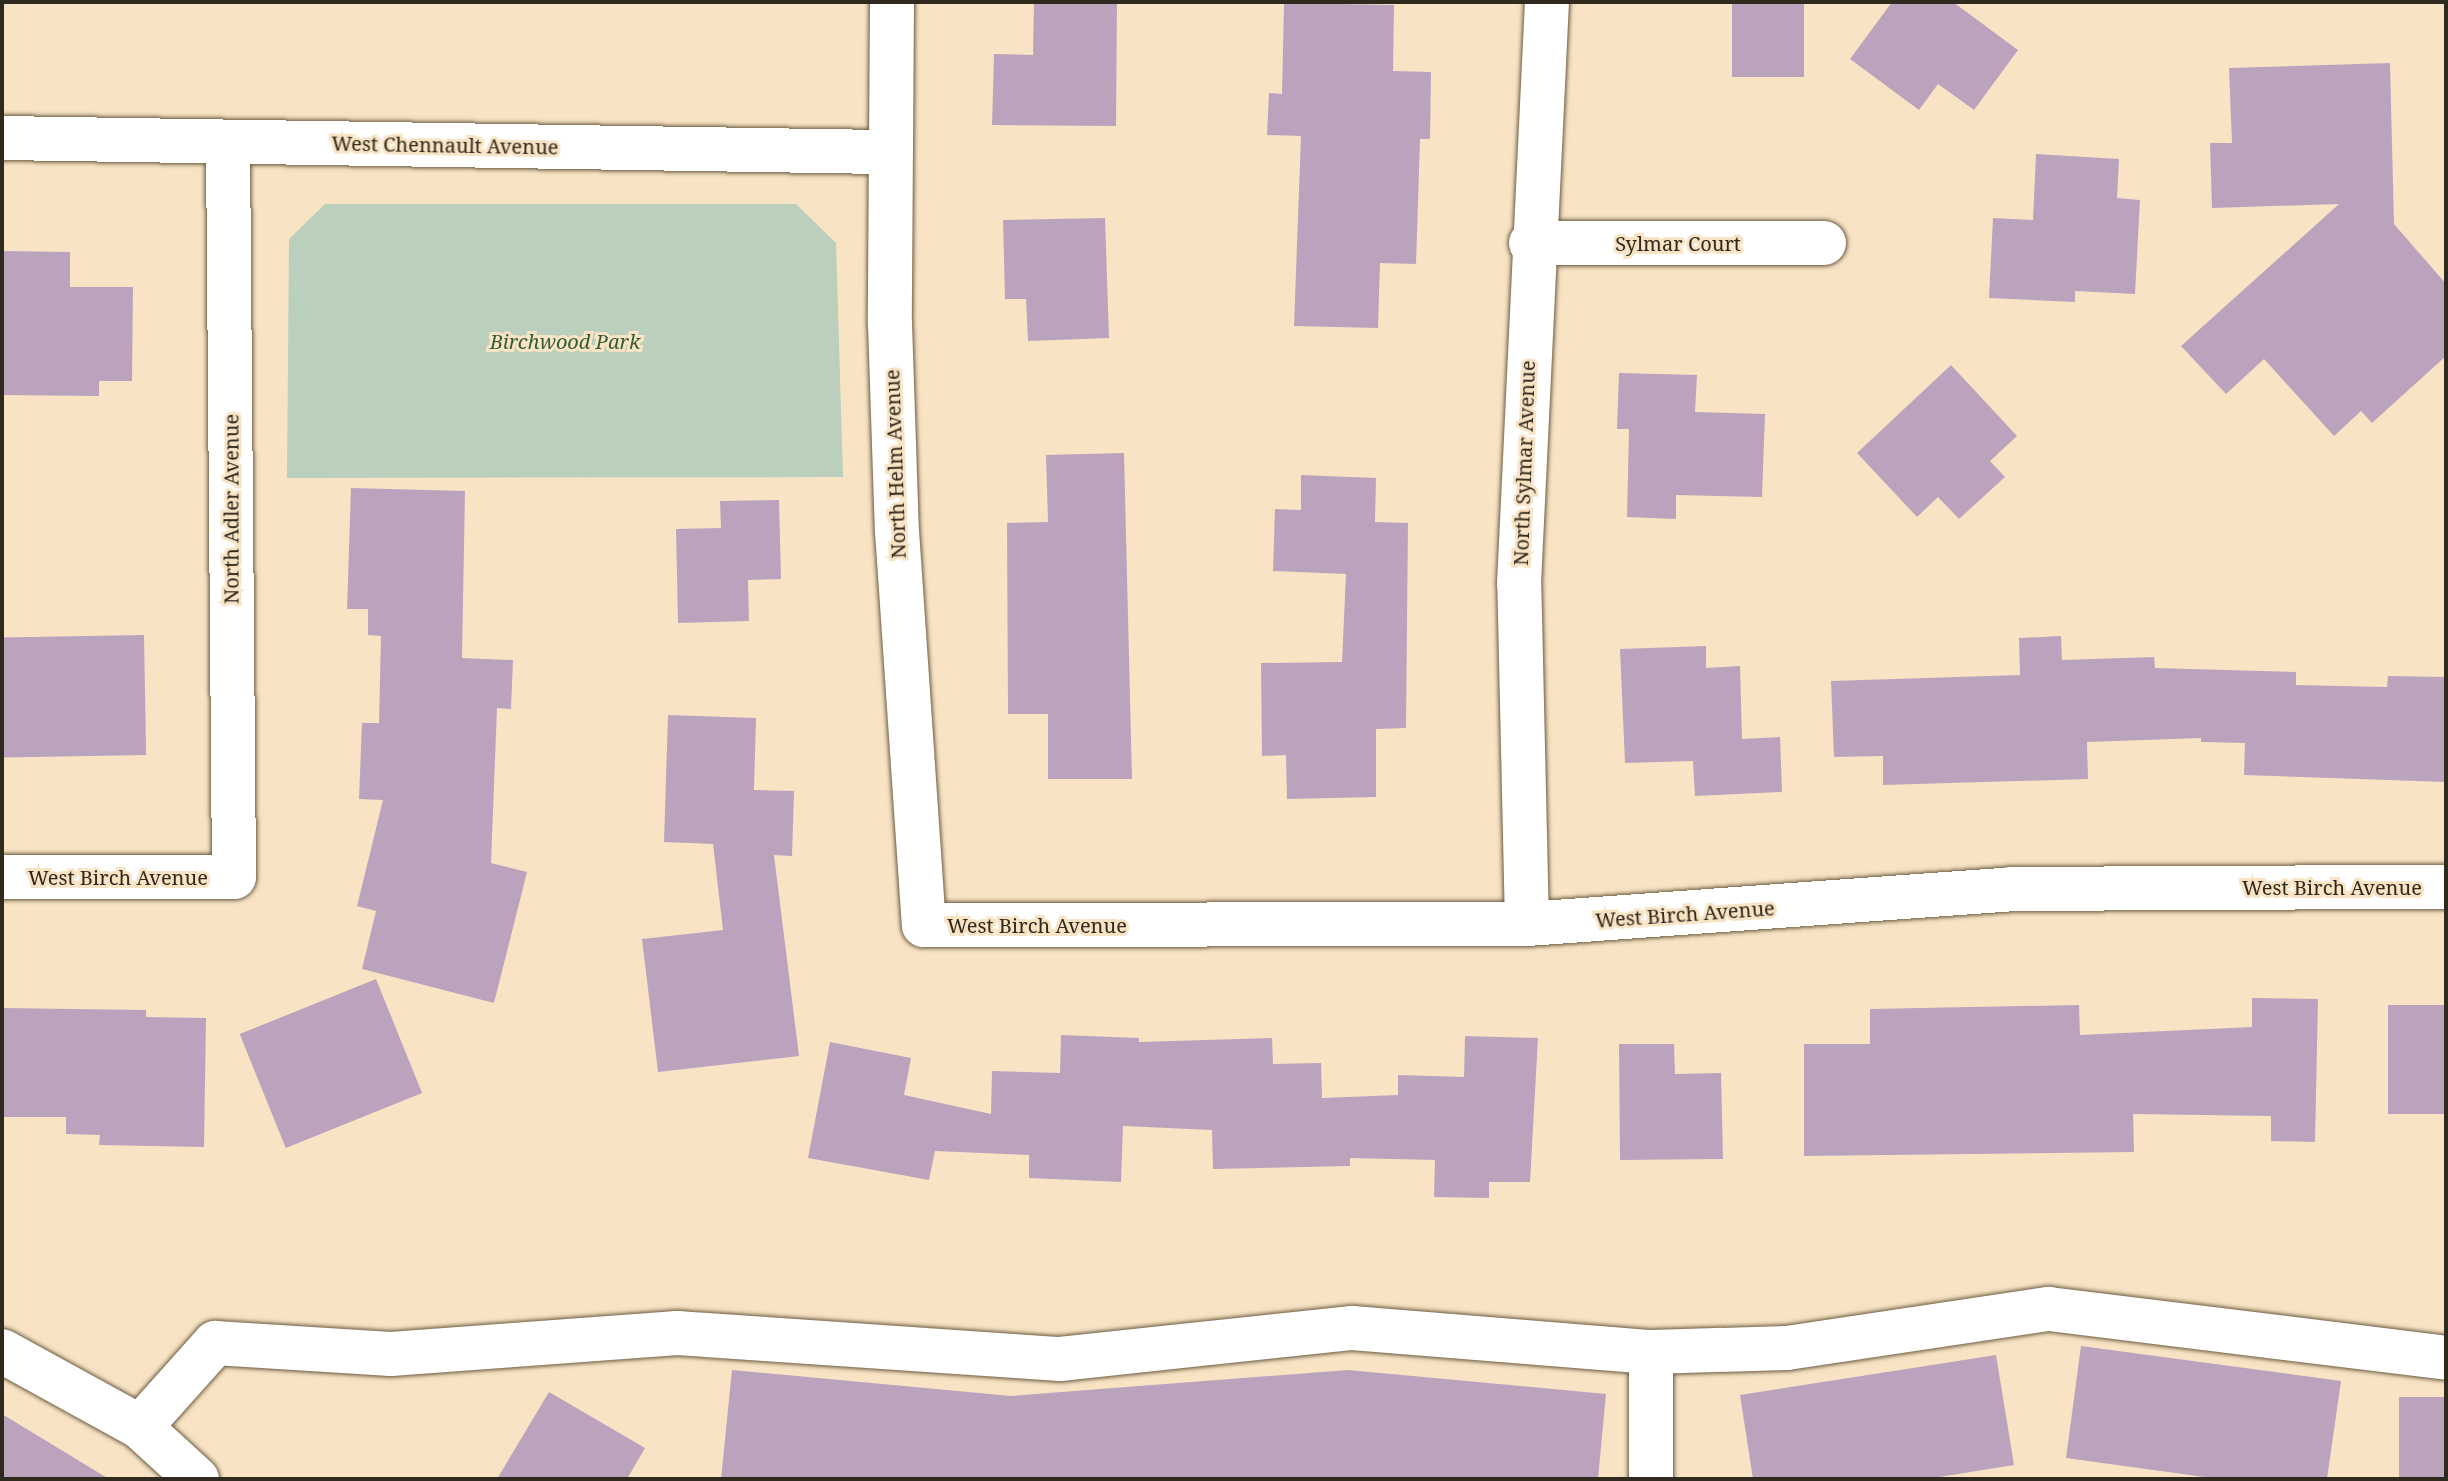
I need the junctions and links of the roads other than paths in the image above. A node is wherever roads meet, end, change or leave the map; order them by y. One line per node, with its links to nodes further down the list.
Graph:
1 (892, 2): 5 (street, North Helm Avenue)
2 (1547, 2): 6 (street, North Sylmar Avenue)
3 (2, 138): 4 (street, West Chennault Avenue)
4 (228, 142): 5 (street, West Chennault Avenue); 9 (street, North Adler Avenue)
5 (888, 152): 12 (street, North Helm Avenue)
6 (1531, 243): 7 (street, Sylmar Court); 11 (street, North Sylmar Avenue)
7 (1824, 243)
8 (2, 877): 9 (street, West Birch Avenue)
9 (234, 877)
10 (2446, 887): 11 (street, West Birch Avenue)
11 (1527, 924): 12 (street, West Birch Avenue)
12 (924, 925)
13 (2, 1351): 16 (street)
14 (1651, 1352): 15 (street); 16 (street); 18 (street)
15 (2446, 1358)
16 (140, 1427): 17 (street)
17 (197, 1479)
18 (1651, 1479)

